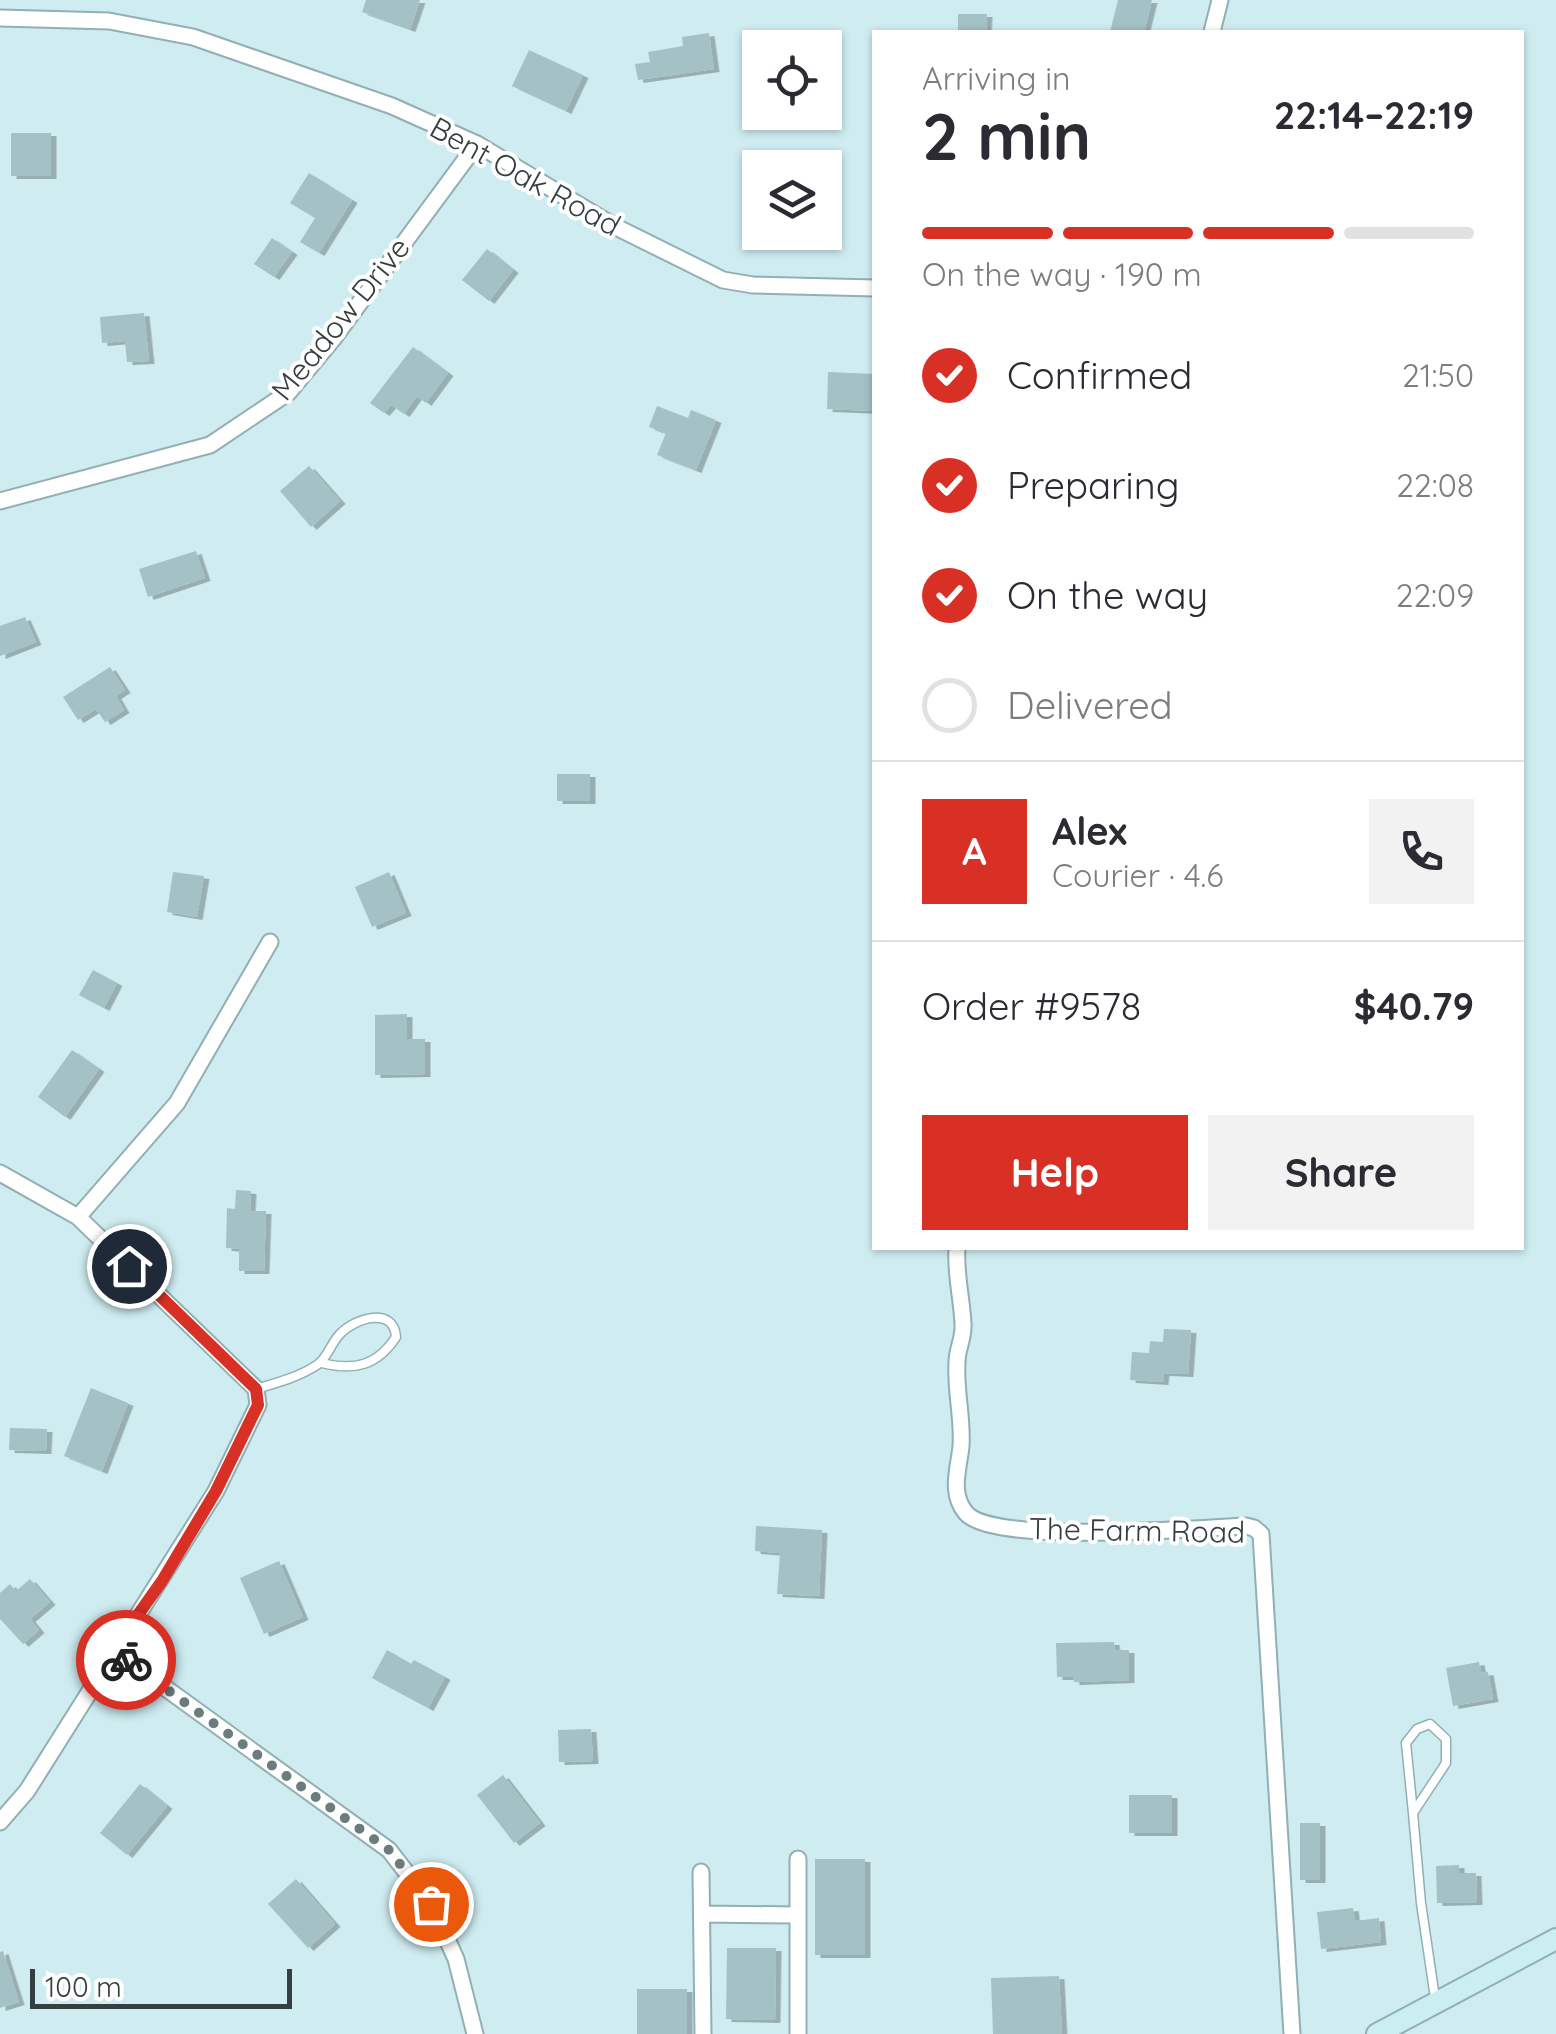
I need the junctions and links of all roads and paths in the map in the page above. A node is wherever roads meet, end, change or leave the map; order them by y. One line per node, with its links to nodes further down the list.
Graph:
1 (1220, 0): 3 (street)
2 (0, 18): 4 (street, Bent Oak Road)
3 (1212, 30)
4 (477, 144): 5 (street, Bent Oak Road); 6 (street, Meadow Drive)
5 (872, 288)
6 (0, 501)
7 (270, 942): 9 (street)
8 (0, 1173): 9 (street)
9 (78, 1217): 12 (street)
10 (957, 1250): 25 (street, The Farm Road)
11 (322, 1363): 11 (lane); 12 (lane)
12 (256, 1389): 13 (street)
13 (113, 1650): 15 (street); 22 (street)
14 (1413, 1814): 14 (lane); 21 (lane)
15 (0, 1822)
16 (798, 1860): 19 (street)
17 (701, 1872): 18 (street)
18 (702, 1914): 19 (street); 23 (street)
19 (798, 1915): 24 (street)
20 (1556, 1939): 21 (street)
21 (1435, 2003): 26 (street)
22 (474, 2034)
23 (703, 2034)
24 (798, 2034)
25 (1292, 2034)
26 (1377, 2034)

